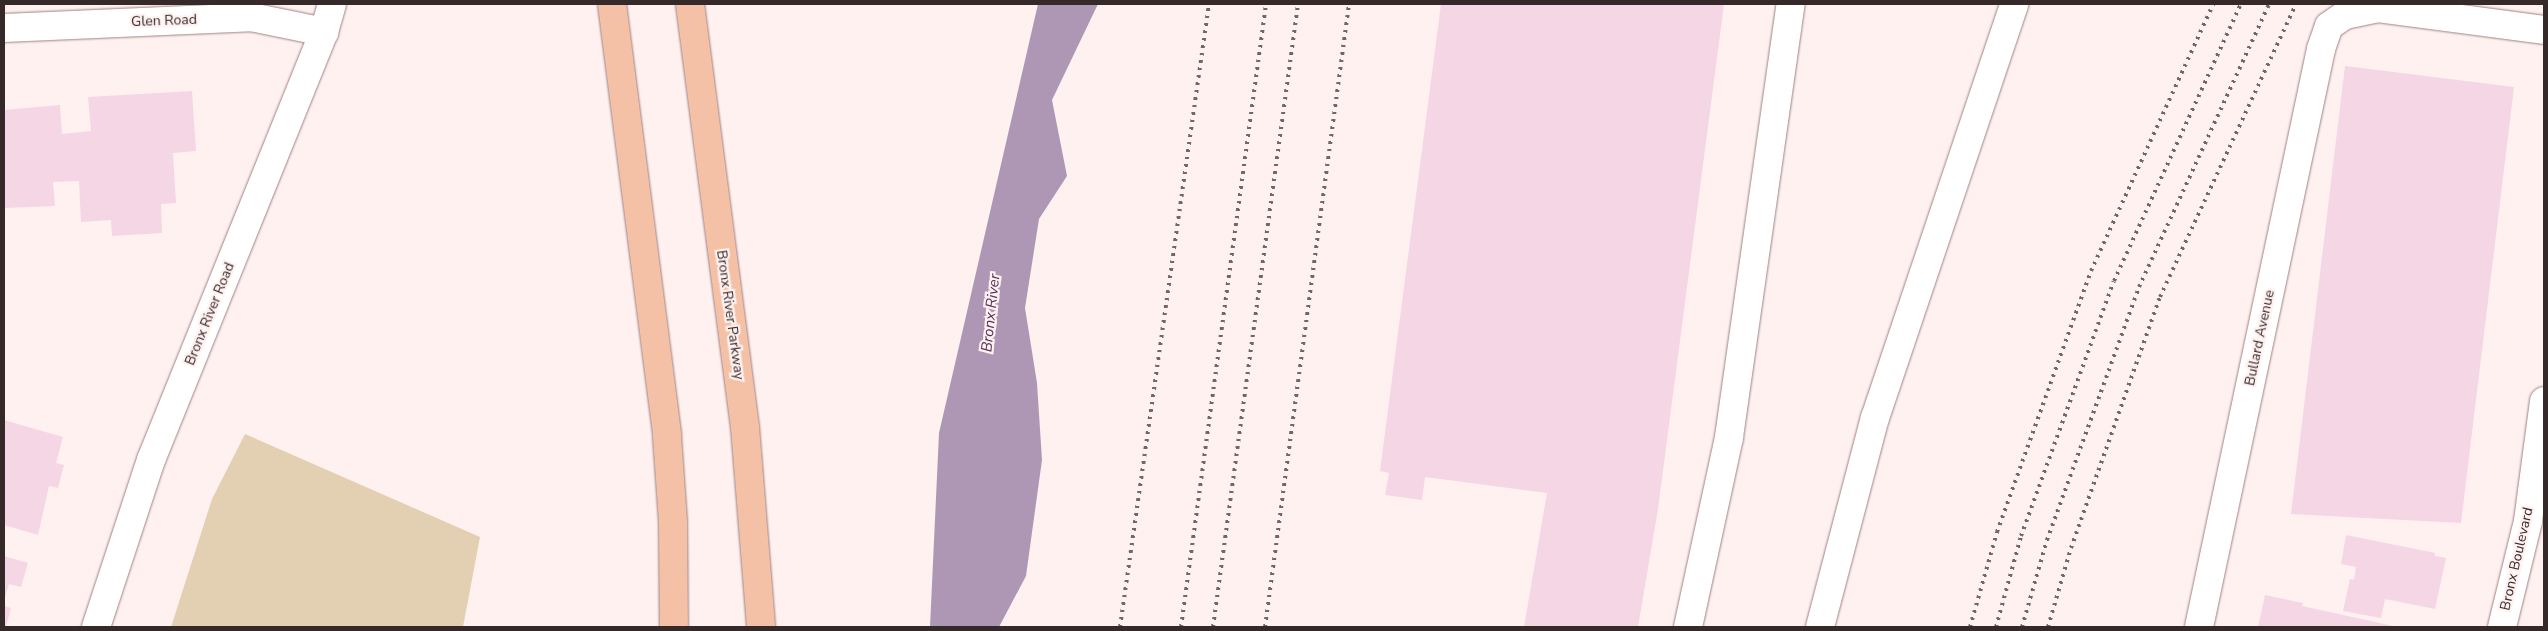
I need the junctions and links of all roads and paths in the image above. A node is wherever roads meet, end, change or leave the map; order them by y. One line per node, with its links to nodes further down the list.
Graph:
1 (332, 4): 8 (street, Bronx River Road)
2 (612, 4): 11 (highway)
3 (690, 4): 12 (highway, Bronx River Parkway)
4 (1791, 4): 13 (street)
5 (2014, 4): 14 (street)
6 (4, 28): 8 (street, Glen Road)
7 (2544, 30): 15 (street, Bullard Avenue)
8 (324, 32): 10 (street, Bronx River Road)
9 (2544, 401): 16 (street, Bronx Boulevard)
10 (96, 627)
11 (674, 627)
12 (761, 627)
13 (1688, 627)
14 (1820, 627)
15 (2199, 627)
16 (2502, 627)

